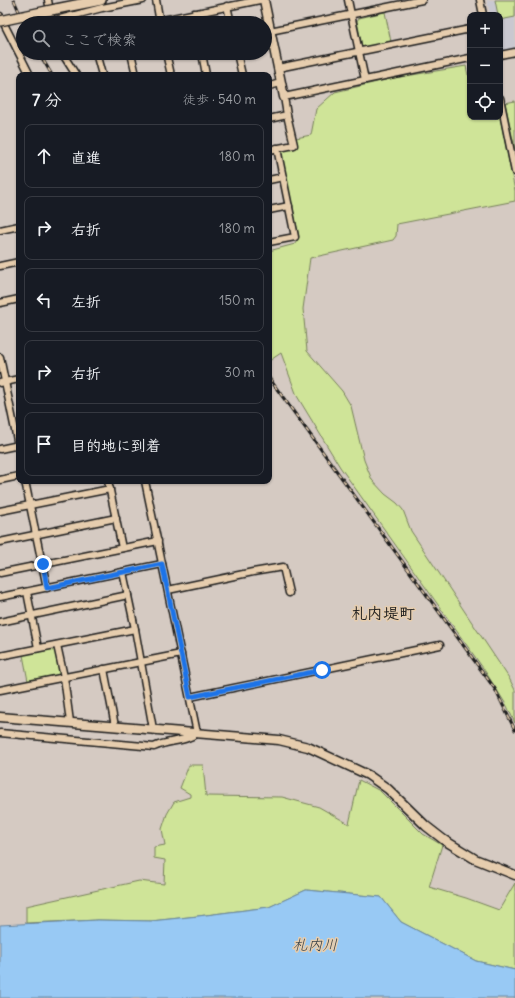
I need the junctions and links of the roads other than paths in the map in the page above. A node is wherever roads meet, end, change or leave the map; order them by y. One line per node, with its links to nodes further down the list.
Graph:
1 (49, 0): 16 (street)
2 (101, 0): 15 (main road, bridge)
3 (143, 0): 17 (street)
4 (156, 0): 18 (street)
5 (260, 0): 10 (street)
6 (264, 0): 22 (street)
7 (348, 0): 13 (street)
8 (422, 0): 13 (street)
9 (480, 0): 11 (street)
10 (227, 6): 12 (street); 21 (street)
11 (482, 12)
12 (194, 13): 19 (street); 20 (street)
13 (351, 14): 27 (street); 30 (street)
14 (0, 16): 25 (street)
15 (23, 16)
16 (51, 16)
17 (73, 16)
18 (159, 16)
19 (183, 16)
20 (195, 16)
21 (229, 16)
22 (267, 16)
23 (16, 18): 24 (main road, bridge)
24 (0, 21)
25 (3, 30): 29 (street)
26 (467, 30): 30 (street)
27 (272, 31)
28 (272, 40): 41 (street)
29 (16, 52)
30 (359, 52): 41 (street); 49 (street)
31 (515, 52): 32 (street)
32 (503, 54)
33 (467, 59): 49 (street)
34 (21, 60): 42 (street)
35 (66, 60): 43 (street)
36 (98, 60): 44 (street)
37 (133, 60): 45 (street)
38 (168, 60): 46 (street)
39 (203, 60): 47 (street)
40 (239, 60): 48 (street)
41 (278, 68): 50 (street)
42 (28, 72)
43 (74, 72)
44 (101, 72)
45 (135, 72)
46 (170, 72)
47 (205, 72)
48 (241, 72)
49 (365, 80): 52 (street)
50 (281, 84): 51 (street); 52 (street)
51 (272, 86)
52 (284, 97): 54 (street)
53 (503, 113): 58 (street)
54 (287, 115): 55 (street); 56 (street)
55 (272, 118)
56 (277, 148): 57 (street); 59 (street)
57 (272, 149)
58 (515, 172)
59 (283, 177): 60 (street); 61 (street)
60 (272, 179)
61 (289, 206): 62 (street); 65 (street)
62 (272, 209)
63 (16, 227): 64 (street)
64 (0, 230)
65 (272, 241)
66 (16, 263): 67 (street)
67 (0, 266)
68 (16, 299): 69 (street)
69 (0, 302)
70 (0, 358): 72 (street)
71 (16, 380): 72 (street)
72 (2, 382): 74 (street)
73 (16, 415): 74 (street)
74 (12, 416): 75 (street)
75 (16, 433)
76 (16, 446): 77 (street)
77 (0, 449)
78 (16, 477): 79 (street)
79 (0, 480)
80 (26, 484): 84 (street)
81 (109, 484): 83 (street)
82 (147, 484): 88 (street)
83 (110, 489): 84 (street); 86 (street)
84 (30, 505): 85 (street); 87 (street)
85 (0, 511)
86 (116, 518): 87 (street); 90 (street)
87 (36, 535): 89 (street); 91 (street)
88 (158, 541): 90 (street); 92 (street)
89 (0, 542)
90 (122, 548): 91 (street)
91 (43, 564): 94 (street); 95 (street)
92 (162, 564): 93 (street); 96 (street)
93 (123, 572): 95 (street); 99 (street)
94 (0, 573)
95 (47, 588): 97 (street)
96 (168, 590): 98 (street); 107 (street)
97 (27, 592): 100 (street); 101 (street)
98 (289, 592)
99 (128, 595): 101 (street); 103 (street)
100 (0, 597)
101 (32, 615): 102 (street); 106 (street)
102 (0, 622)
103 (135, 629): 104 (street); 109 (street)
104 (57, 645): 106 (street); 111 (street)
105 (440, 645): 113 (street)
106 (38, 648): 108 (street)
107 (181, 654): 109 (street); 113 (street)
108 (0, 656)
109 (141, 662): 110 (street); 117 (street)
110 (104, 669): 111 (street); 116 (street)
111 (64, 677): 112 (street); 115 (street)
112 (0, 690)
113 (190, 697): 119 (street)
114 (0, 717): 115 (street)
115 (70, 722): 116 (street)
116 (115, 726): 117 (street)
117 (153, 729): 119 (street)
118 (0, 733): 119 (street)
119 (198, 733): 120 (street)
120 (515, 875)

